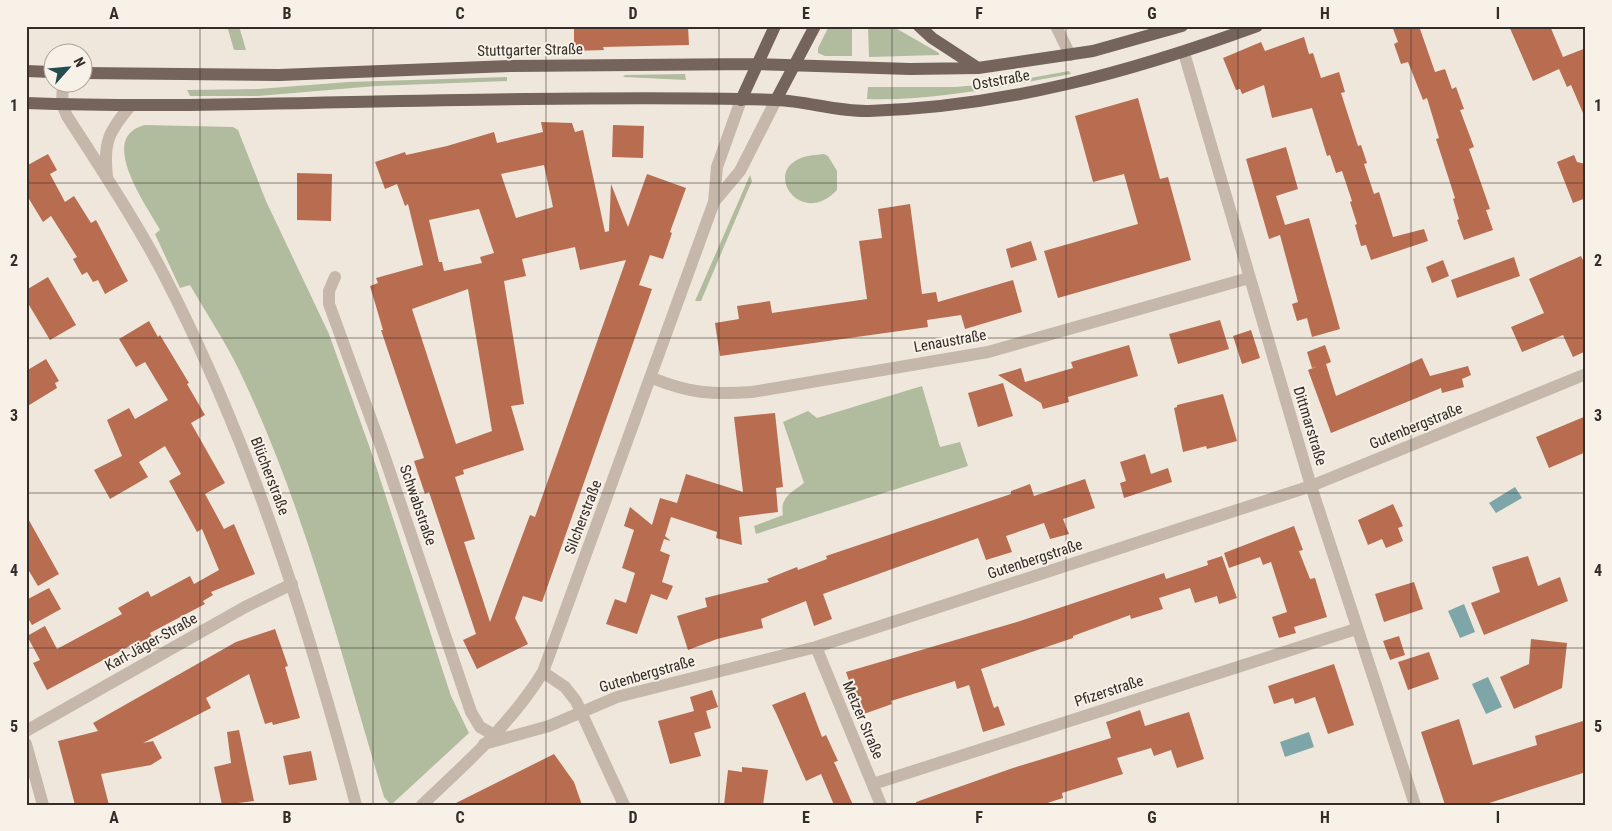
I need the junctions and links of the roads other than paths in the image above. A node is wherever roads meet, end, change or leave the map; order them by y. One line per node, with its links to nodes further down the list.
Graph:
1 (775, 26): 9 (main road)
2 (814, 26): 10 (main road)
3 (920, 26): 11 (main road)
4 (1056, 26): 8 (street)
5 (1182, 26): 8 (main road, Oststraße)
6 (1257, 26): 7 (main road, Oststraße)
7 (1184, 53): 17 (main road, Oststraße); 24 (street, Dittmarstraße)
8 (1070, 55): 11 (main road, Oststraße)
9 (757, 64): 10 (main road, Stuttgarter Straße); 14 (main road, Stuttgarter Straße); 16 (main road)
10 (794, 65): 11 (main road, Stuttgarter Straße); 17 (main road)
11 (978, 68)
12 (26, 71): 13 (main road)
13 (42, 72)
14 (92, 73)
15 (63, 92): 19 (street, Blücherstraße)
16 (741, 100): 17 (main road, Oststraße); 20 (main road); 22 (street, Silcherstraße)
17 (776, 100): 22 (street, Silcherstraße)
18 (26, 103): 19 (main road)
19 (62, 104): 20 (main road); 21 (street, Blücherstraße)
20 (131, 105): 21 (street, Blücherstraße)
21 (107, 179): 28 (street, Blücherstraße)
22 (714, 202): 26 (street, Silcherstraße)
23 (335, 277): 34 (street, Schwabstraße)
24 (1248, 278): 26 (street, Lenaustraße); 27 (street, Dittmarstraße)
25 (1586, 374): 27 (street, Gutenbergstraße)
26 (652, 378): 31 (street, Silcherstraße)
27 (1311, 486): 29 (street, Dittmarstraße); 30 (street, Gutenbergstraße)
28 (292, 584): 33 (street, Karl-Jäger-Straße); 38 (street, Blücherstraße)
29 (1356, 629): 36 (street, Pfizerstraße); 42 (street, Dittmarstraße)
30 (816, 647): 32 (street, Gutenbergstraße); 36 (street, Metzer Straße)
31 (543, 672): 32 (street); 34 (street, Silcherstraße)
32 (581, 714): 34 (street, Gutenbergstraße); 40 (street)
33 (26, 731)
34 (489, 740): 39 (street, Silcherstraße)
35 (26, 744): 37 (street)
36 (873, 784): 41 (street, Metzer Straße)
37 (43, 805)
38 (356, 805)
39 (422, 805)
40 (624, 805)
41 (881, 805)
42 (1414, 805)

